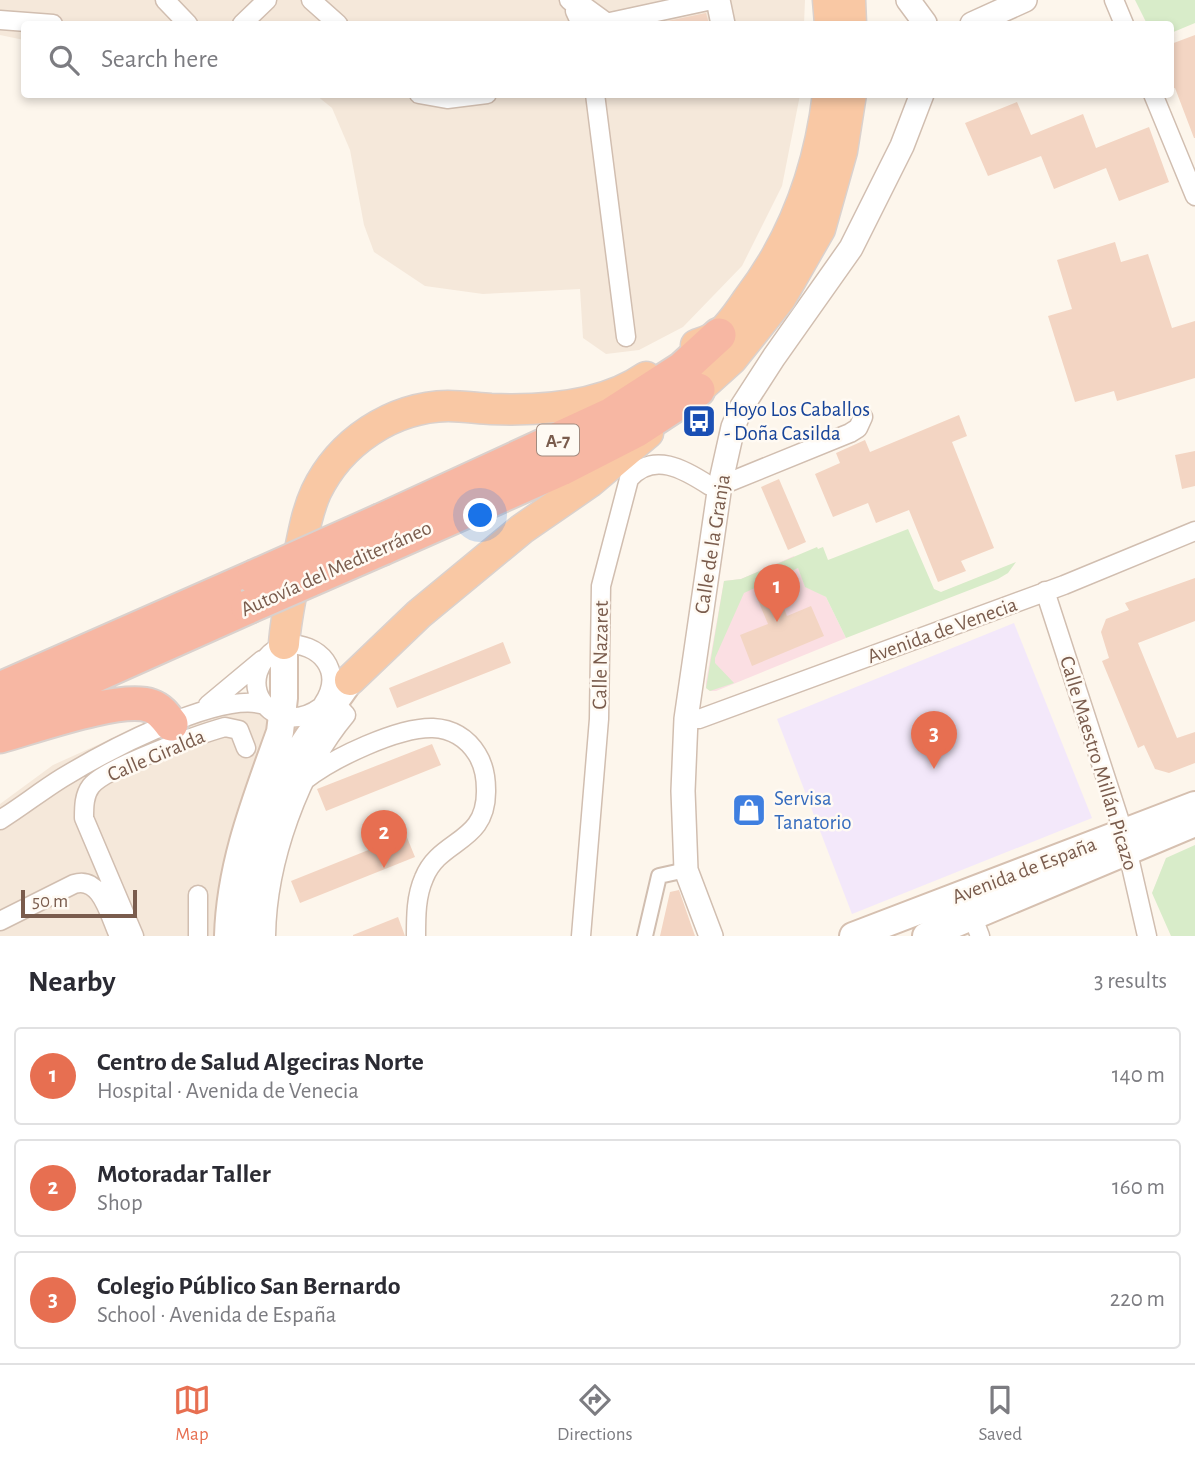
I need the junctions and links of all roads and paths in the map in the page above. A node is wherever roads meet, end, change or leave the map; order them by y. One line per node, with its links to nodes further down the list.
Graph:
1 (165, 0): 12 (street)
2 (267, 0): 13 (street)
3 (312, 0): 14 (street)
4 (712, 0): 17 (street)
5 (718, 0): 18 (street)
6 (828, 0): 19 (highway)
7 (850, 0): 20 (highway)
8 (1026, 0): 21 (street)
9 (1114, 0): 22 (street)
10 (573, 3): 15 (street); 16 (street)
11 (0, 20): 23 (street)
12 (185, 21)
13 (245, 21)
14 (335, 21)
15 (580, 21)
16 (601, 21)
17 (612, 21)
18 (722, 21)
19 (830, 21)
20 (851, 21)
21 (979, 21)
22 (1123, 21)
23 (21, 22)
24 (596, 98): 31 (street)
25 (827, 98): 30 (highway, Autovía del Mediterráneo / A-7)
26 (850, 98): 32 (highway, Autovía del Mediterráneo / A-7)
27 (919, 98): 34 (street, Calle de la Granja)
28 (1155, 98): 29 (street)
29 (1195, 196)
30 (719, 335): 36 (highway, Autovía del Mediterráneo / A-7); 39 (highway)
31 (626, 337)
32 (698, 390): 36 (highway, Autovía del Mediterráneo / A-7); 42 (highway)
33 (863, 418): 34 (street)
34 (720, 485): 45 (street, Calle de la Granja); 64 (street, Calle Nazaret)
35 (1195, 531): 38 (street, Avenida de Venecia)
36 (383, 534): 37 (highway, Autovía del Mediterráneo / A-7, bridge)
37 (251, 592): 40 (highway, Autovía del Mediterráneo / A-7); 43 (highway, Autovía del Mediterráneo / A-7)
38 (1045, 592): 45 (street, Avenida de Venecia); 52 (street, Calle Maestro Millán Picazo)
39 (274, 651): 41 (main road); 42 (street); 44 (street)
40 (0, 690)
41 (274, 710): 42 (street); 44 (street); 60 (main road)
42 (328, 715): 48 (main road)
43 (0, 718)
44 (183, 718): 46 (highway); 50 (street)
45 (686, 719): 53 (street, Calle de la Granja)
46 (0, 736)
47 (246, 748): 58 (street, Calle Giralda)
48 (294, 782): 61 (main road); 62 (street); 63 (street)
49 (1195, 805): 52 (main road, Avenida de España)
50 (0, 821)
51 (1195, 823): 52 (main road, Avenida de España)
52 (1126, 841): 56 (main road, Avenida de España); 67 (main road, Avenida de España); 69 (street, Calle Maestro Millán Picazo)
53 (686, 870): 65 (street); 66 (street, Calle de la Granja)
54 (198, 895): 59 (street)
55 (0, 921): 57 (street)
56 (976, 927): 68 (main road, Avenida de España)
57 (119, 936)
58 (134, 936)
59 (198, 936)
60 (228, 936)
61 (247, 936)
62 (266, 936)
63 (416, 936)
64 (581, 936)
65 (645, 936)
66 (711, 936)
67 (853, 936)
68 (926, 936)
69 (1147, 936)

